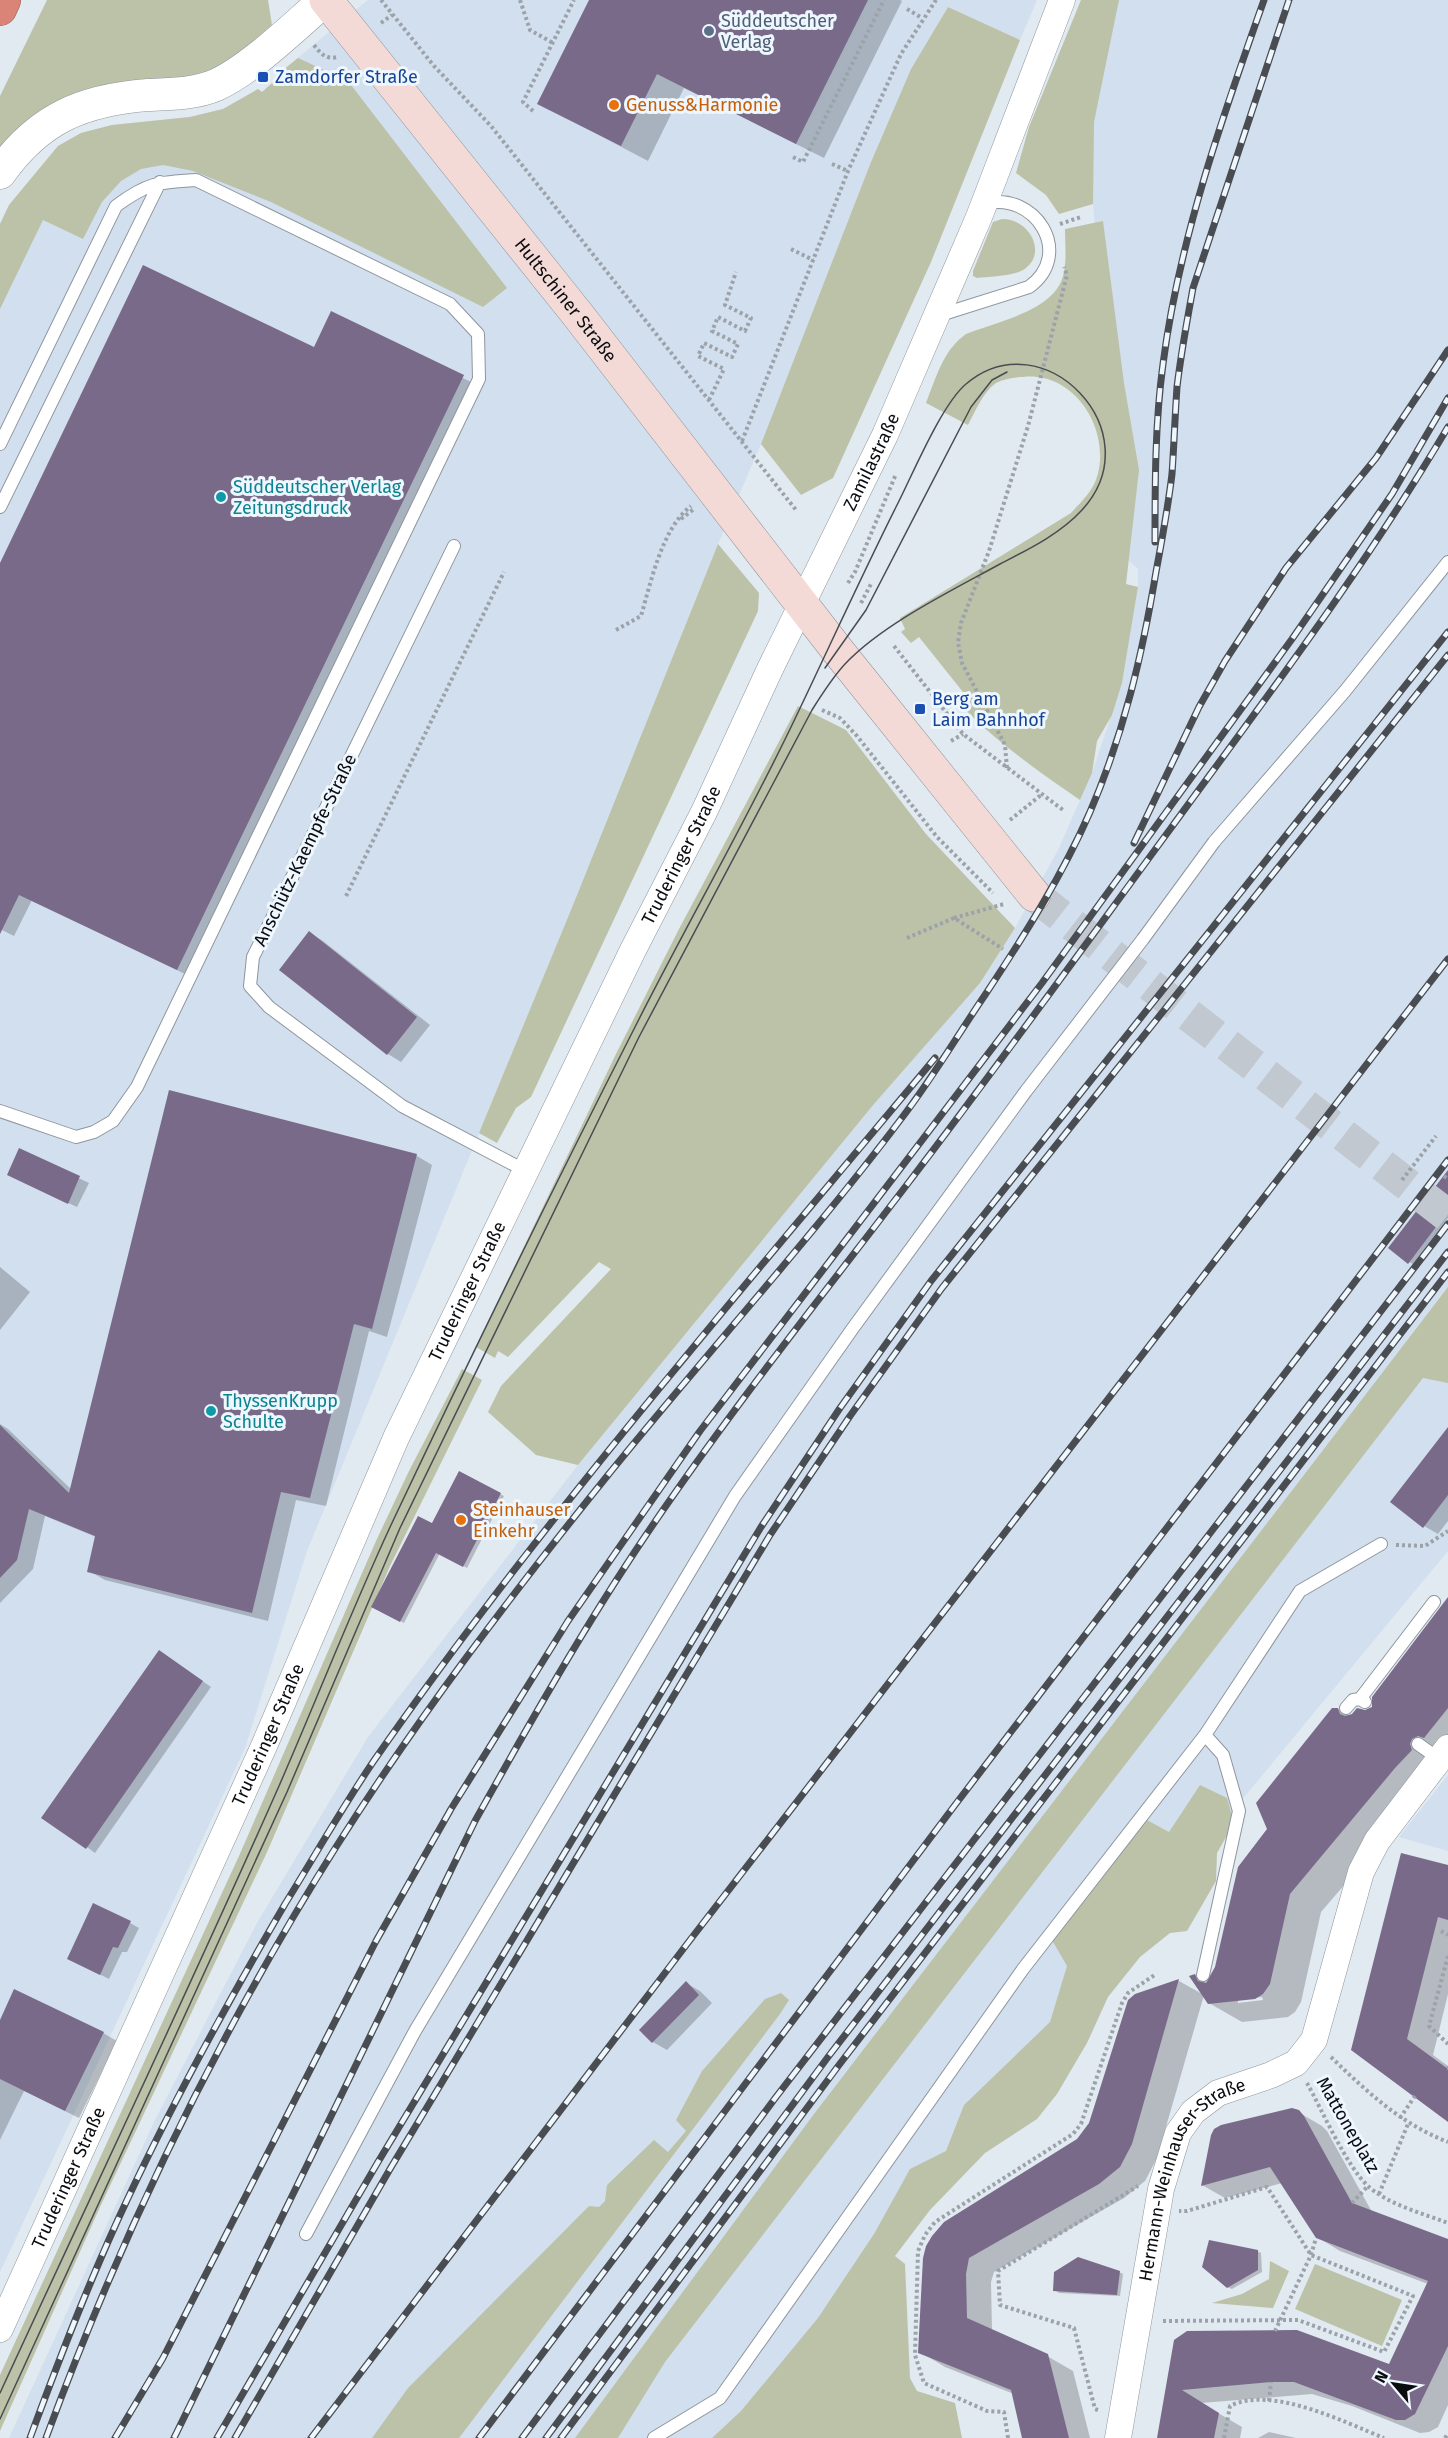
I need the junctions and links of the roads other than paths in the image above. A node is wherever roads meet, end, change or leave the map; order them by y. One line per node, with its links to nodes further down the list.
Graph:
1 (4, 0): 4 (highway)
2 (325, 0): 5 (street); 13 (main road, Hultschiner Straße)
3 (1062, 0): 7 (street, Zamilastraße)
4 (0, 9)
5 (0, 173)
6 (160, 182): 9 (lane); 10 (lane); 15 (lane)
7 (984, 204): 8 (street, Zamilastraße); 8 (lane)
8 (936, 316): 13 (street, Zamilastraße)
9 (0, 444)
10 (0, 507)
11 (454, 546): 16 (lane, Anschütz-Kaempfe-Straße)
12 (1448, 562): 24 (lane, bridge)
13 (802, 604): 14 (main road); 16 (street, Truderinger Straße)
14 (1019, 899)
15 (0, 1111)
16 (526, 1171): 25 (street, Truderinger Straße)
17 (1381, 1544): 20 (lane)
18 (1434, 1602): 19 (lane)
19 (1346, 1708)
20 (1205, 1735): 23 (lane); 27 (lane)
21 (1418, 1744): 22 (lane)
22 (1444, 1754): 26 (street, Hermann-Weinhauser-Straße)
23 (1203, 1975)
24 (306, 2234)
25 (0, 2329)
26 (1120, 2430)
27 (654, 2438)

